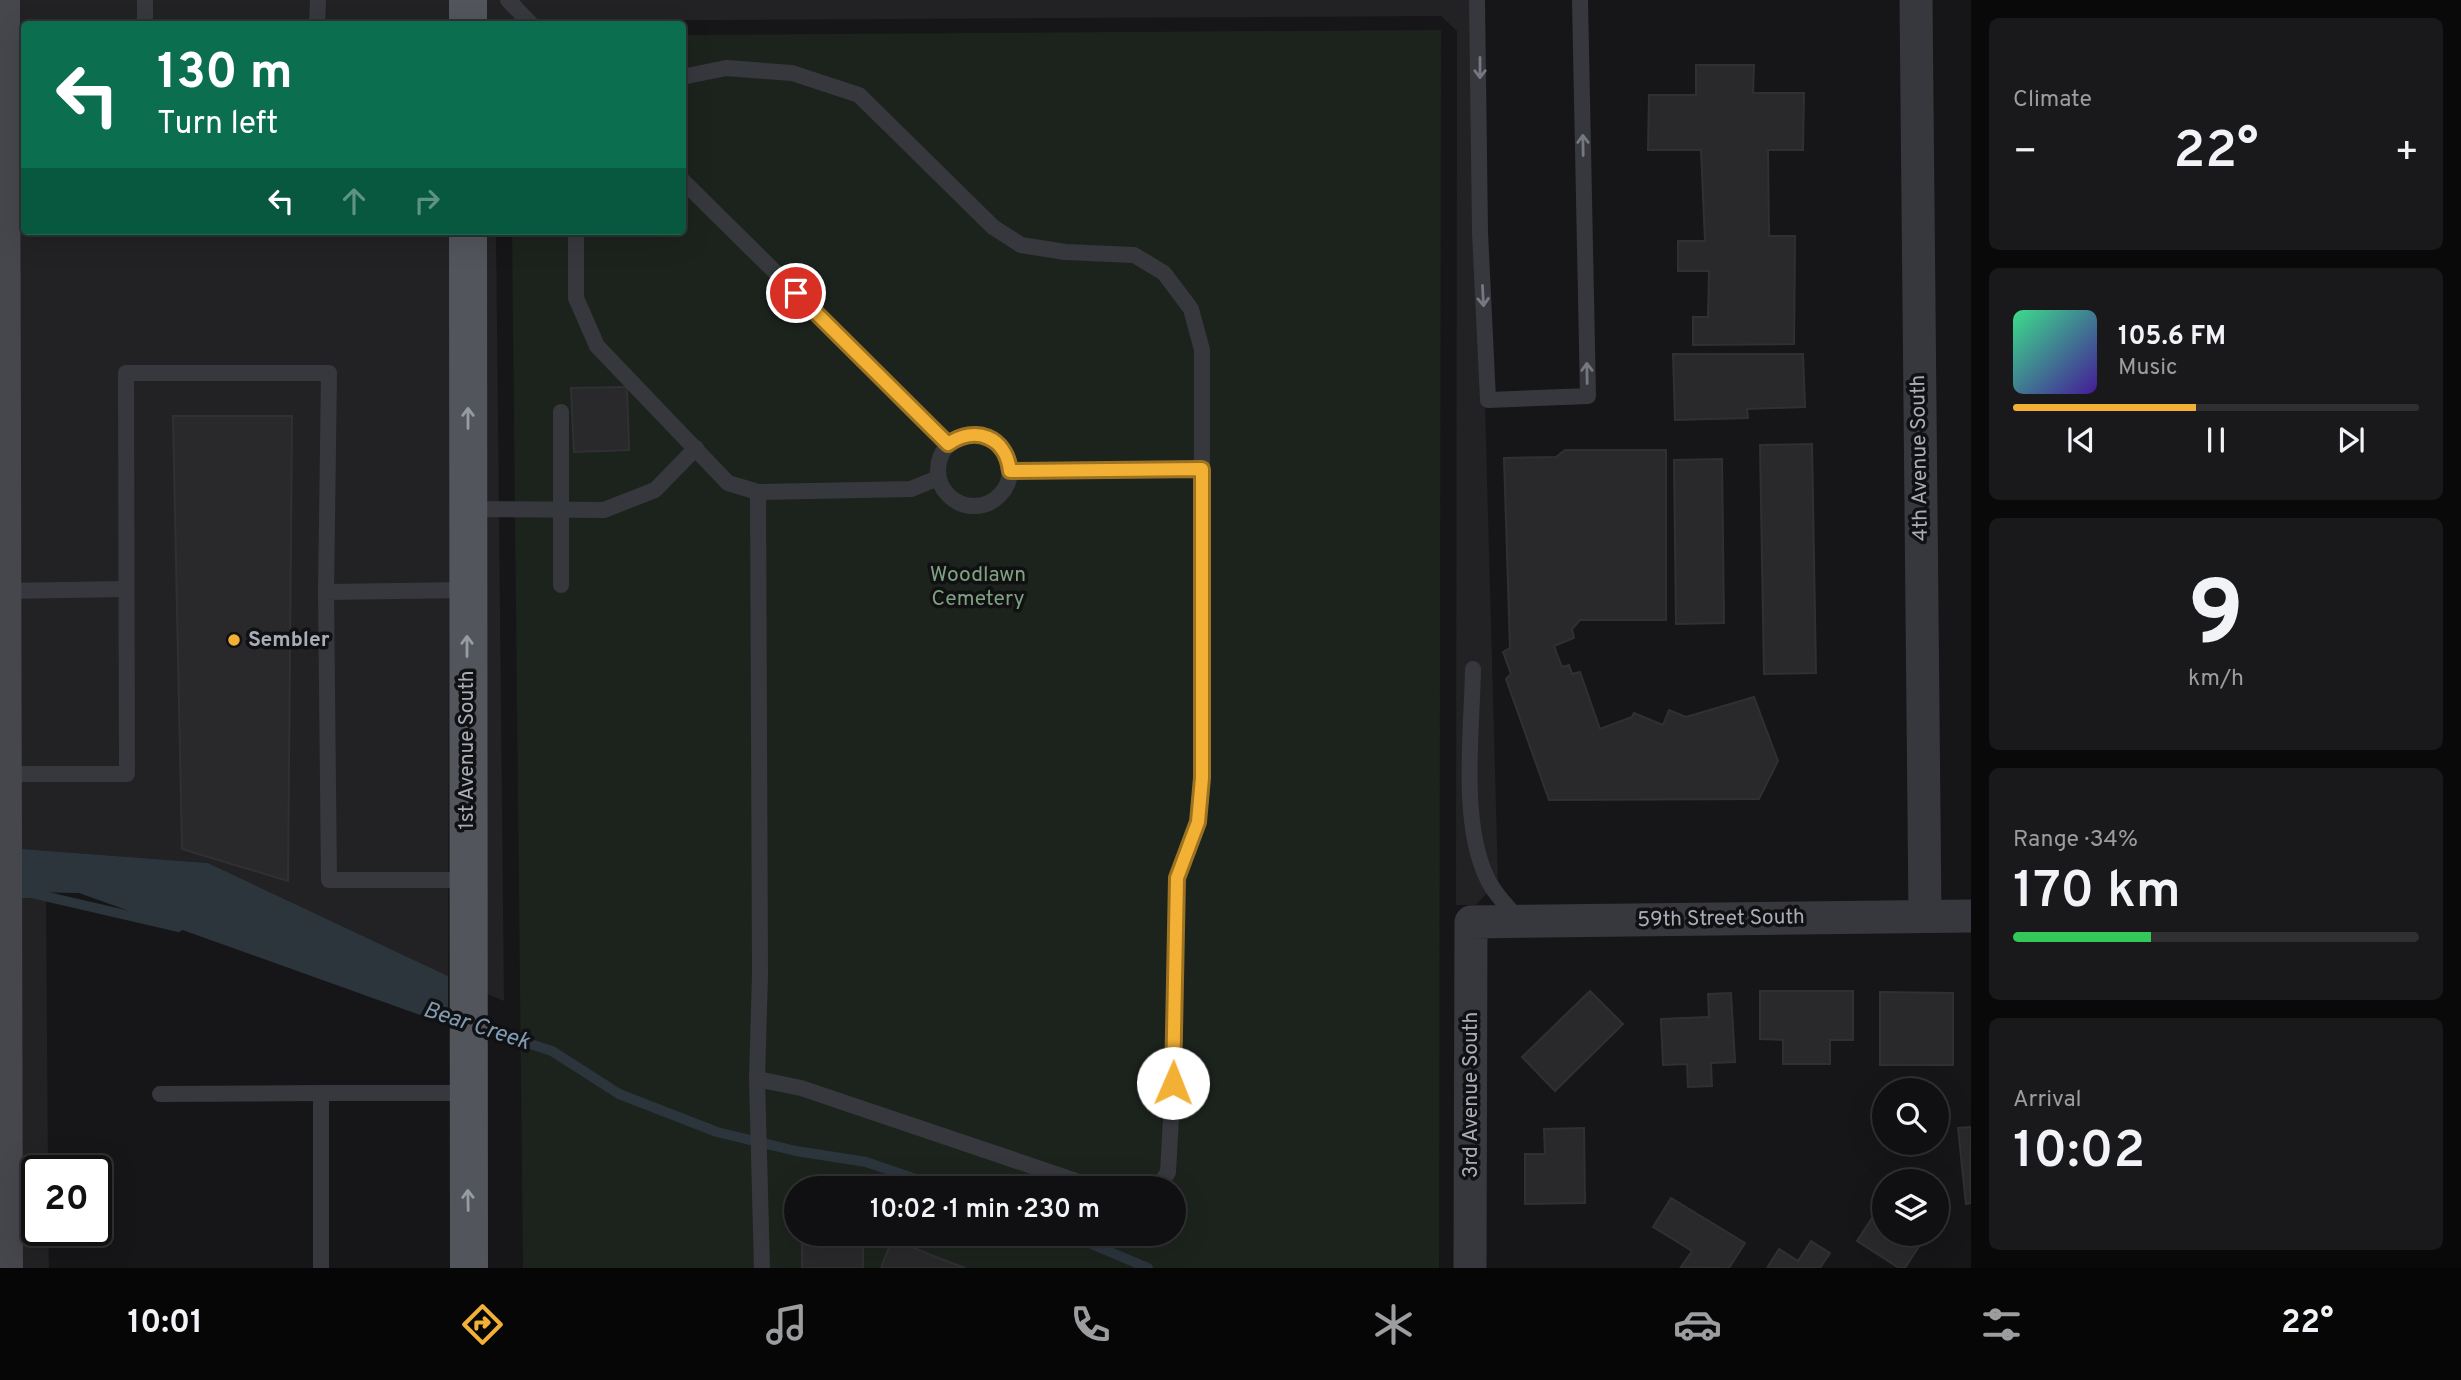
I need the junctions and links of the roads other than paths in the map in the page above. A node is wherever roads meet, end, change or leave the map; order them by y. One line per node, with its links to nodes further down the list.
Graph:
1 (1, 0): 14 (main road)
2 (145, 0): 9 (lane)
3 (317, 0): 10 (lane)
4 (468, 0): 11 (main road)
5 (508, 0): 12 (lane)
6 (1477, 0): 7 (lane, one-way to 7)
7 (1580, 0)
8 (1916, 0): 37 (street, 4th Avenue South)
9 (145, 21)
10 (317, 21)
11 (468, 21)
12 (528, 21)
13 (686, 76): 23 (lane)
14 (7, 88): 16 (main road)
15 (686, 184): 21 (lane)
16 (7, 221): 20 (main road)
17 (468, 235): 27 (main road, 1st Avenue South, one-way to 17)
18 (576, 235): 22 (lane)
19 (561, 412): 28 (lane)
20 (1, 429): 32 (main road)
21 (948, 444): 24 (lane); 25 (lane)
22 (695, 448): 26 (lane); 28 (lane)
23 (1202, 469): 24 (lane); 46 (lane)
24 (1010, 471): 25 (lane)
25 (939, 478): 26 (lane)
26 (758, 492): 41 (lane)
27 (467, 509): 28 (lane); 31 (main road, 1st Avenue South)
28 (561, 510): 29 (lane)
29 (561, 585)
30 (126, 589): 32 (lane); 33 (lane); 35 (lane)
31 (467, 590): 33 (lane); 36 (main road, 1st Avenue South, one-way to 31)
32 (3, 591): 35 (main road)
33 (326, 592): 36 (lane)
34 (1473, 669): 39 (lane)
35 (2, 790): 47 (main road)
36 (467, 880): 42 (main road, 1st Avenue South)
37 (1925, 916): 38 (street, 59th Street South); 39 (street, 59th Street South)
38 (1971, 916)
39 (1520, 921): 40 (street, 59th Street South)
40 (1471, 922): 51 (street, 3rd Avenue South)
41 (757, 1079): 45 (lane); 50 (lane)
42 (467, 1088): 43 (lane); 49 (main road, 1st Avenue South, one-way to 42)
43 (321, 1093): 44 (lane); 48 (lane)
44 (160, 1094)
45 (1061, 1176)
46 (1165, 1176)
47 (4, 1268)
48 (321, 1268)
49 (469, 1268)
50 (762, 1268)
51 (1471, 1268)

